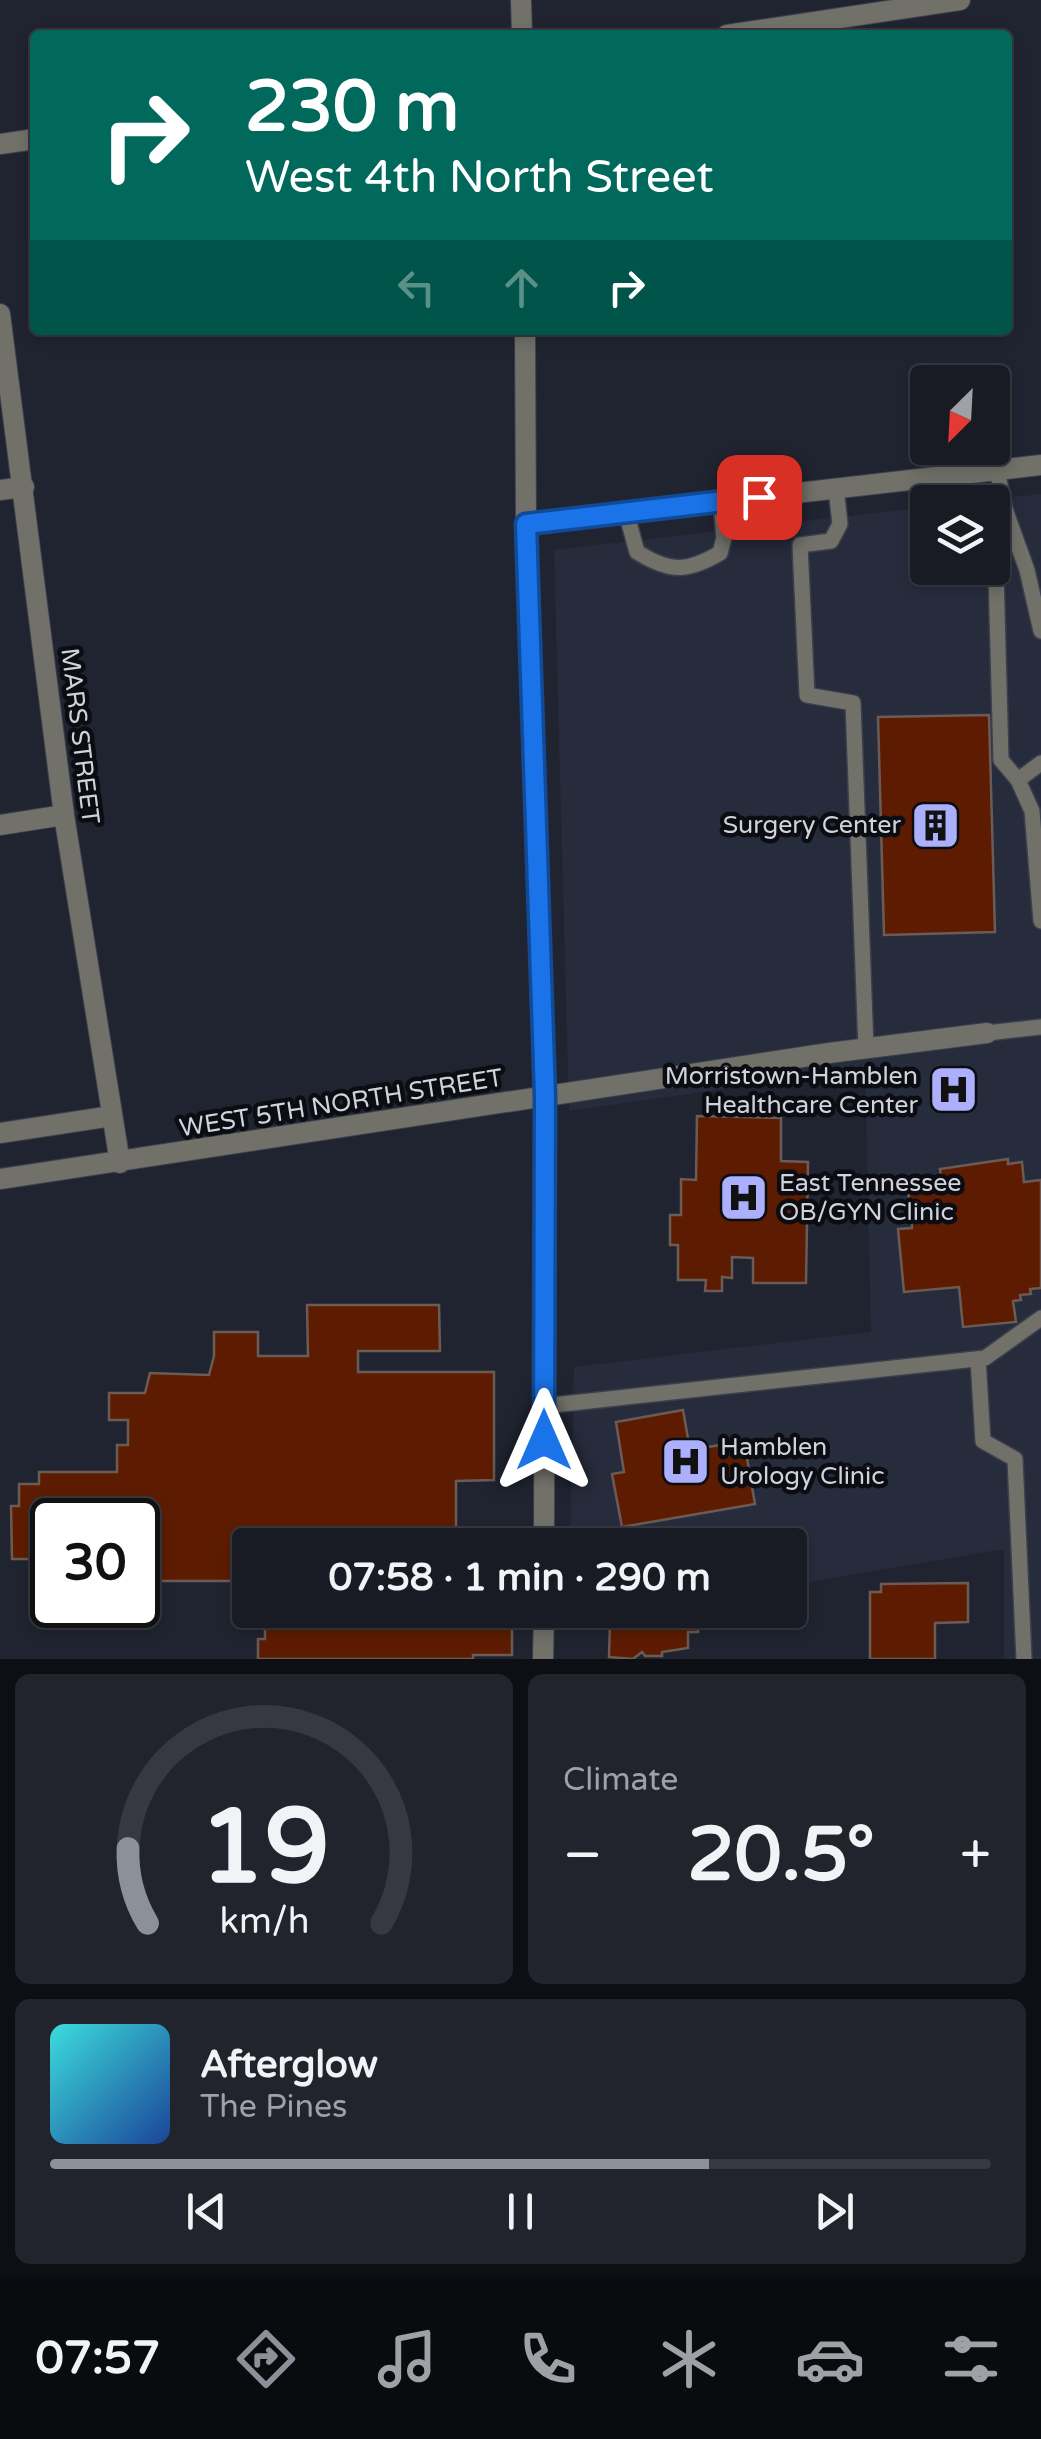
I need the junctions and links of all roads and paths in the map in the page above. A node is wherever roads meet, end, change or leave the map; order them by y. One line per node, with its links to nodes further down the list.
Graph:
1 (521, 0): 3 (street)
2 (946, 1): 4 (street)
3 (522, 30)
4 (759, 30)
5 (30, 140): 6 (street)
6 (0, 144)
7 (0, 314): 12 (street, MARS STREET)
8 (524, 335): 18 (street)
9 (1041, 465): 10 (street)
10 (997, 470): 11 (lane); 13 (street)
11 (1000, 485)
12 (24, 488): 14 (street); 23 (street, MARS STREET)
13 (836, 488): 15 (street); 28 (lane)
14 (0, 490)
15 (721, 502): 16 (street); 16 (lane)
16 (626, 512): 18 (street)
17 (1010, 523): 20 (lane)
18 (526, 524): 29 (street)
19 (996, 585): 22 (lane)
20 (1041, 631)
21 (1041, 762): 22 (lane)
22 (1018, 780): 25 (lane)
23 (64, 815): 24 (street); 30 (street, MARS STREET)
24 (0, 826)
25 (1041, 921)
26 (1041, 1027): 27 (lane)
27 (986, 1033): 28 (street, WEST 5TH NORTH STREET)
28 (866, 1048): 29 (street, WEST 5TH NORTH STREET)
29 (545, 1096): 32 (street, WEST 5TH NORTH STREET); 36 (street)
30 (112, 1116): 31 (street); 32 (street, MARS STREET)
31 (0, 1133)
32 (120, 1164): 33 (street, WEST 5TH NORTH STREET)
33 (0, 1180)
34 (1041, 1318): 35 (lane)
35 (978, 1359): 36 (lane); 40 (lane)
36 (544, 1406): 37 (street)
37 (544, 1528)
38 (544, 1628): 39 (street)
39 (544, 1659)
40 (1024, 1659)

